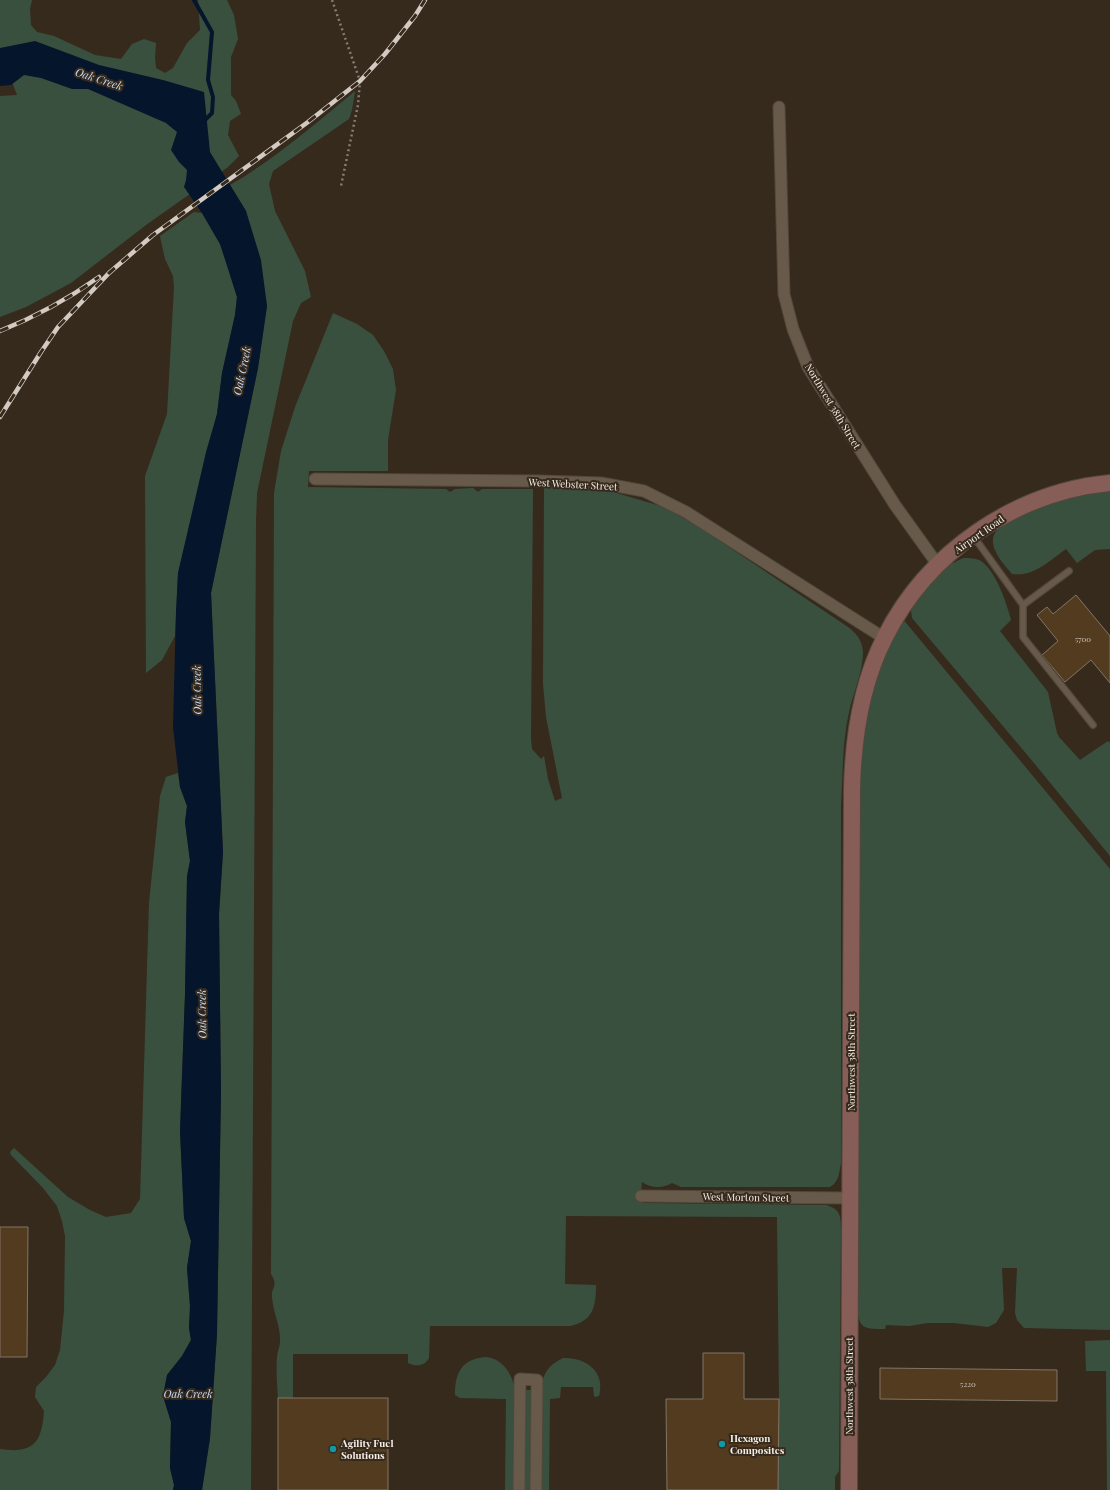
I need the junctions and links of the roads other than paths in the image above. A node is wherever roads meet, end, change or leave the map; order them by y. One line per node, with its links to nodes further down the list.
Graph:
1 (779, 107): 5 (street, Northwest 38th Street)
2 (315, 479): 8 (street, West Webster Street)
3 (1110, 483): 4 (main road, Airport Road)
4 (973, 535): 5 (main road, Airport Road); 7 (lane)
5 (938, 565): 8 (main road, Airport Road)
6 (1069, 572): 7 (lane)
7 (1023, 604): 9 (lane)
8 (884, 638): 11 (main road, Northwest 38th Street)
9 (1093, 725)
10 (641, 1196): 11 (street, West Morton Street)
11 (850, 1198): 14 (main road, Northwest 38th Street)
12 (518, 1490): 13 (street)
13 (536, 1490)
14 (849, 1490)

